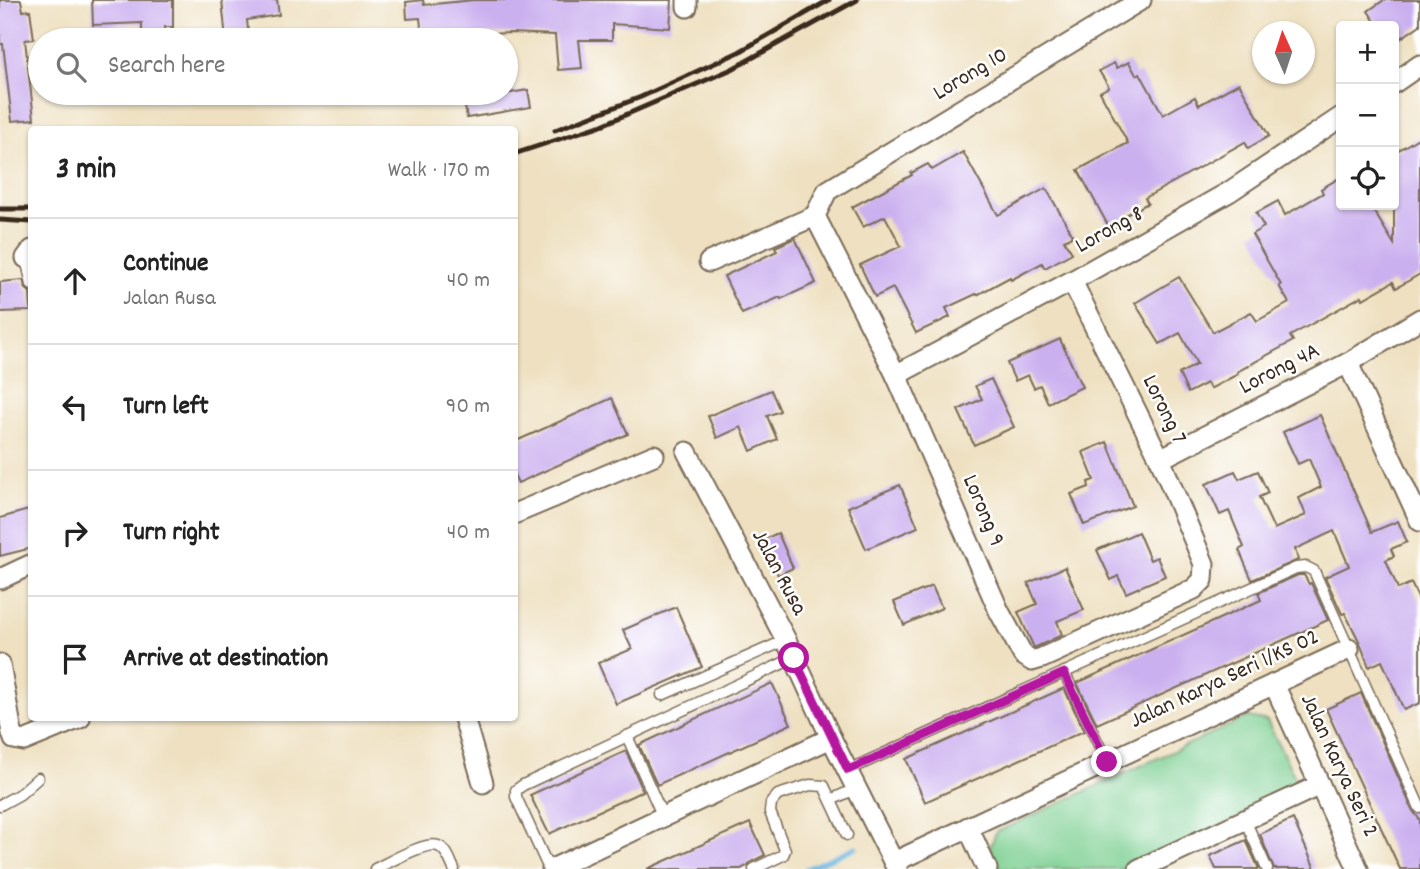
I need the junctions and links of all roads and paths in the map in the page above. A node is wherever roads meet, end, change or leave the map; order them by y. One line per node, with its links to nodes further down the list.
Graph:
1 (1141, 0): 5 (street, Lorong 10)
2 (1420, 65): 3 (street)
3 (1399, 79)
4 (1336, 120): 7 (street, Lorong 8)
5 (815, 216): 6 (street); 10 (street, Lorong 9)
6 (709, 262)
7 (1072, 281): 10 (street, Lorong 8); 13 (street, Lorong 7)
8 (1420, 319): 9 (street, Lorong 4A)
9 (1348, 363): 13 (street, Lorong 4A); 15 (street)
10 (896, 375): 16 (street, Lorong 9)
11 (688, 452): 19 (street, Jalan Rusa)
12 (653, 454): 14 (street)
13 (1160, 459): 16 (street, Lorong 7)
14 (518, 512)
15 (1420, 521)
16 (1204, 564)
17 (28, 566): 18 (street)
18 (0, 579)
19 (790, 649): 24 (lane); 27 (lane); 28 (street, Jalan Rusa)
20 (1349, 649): 22 (lane); 23 (street, Jalan Karya Seri 1/KS 02); 36 (lane)
21 (0, 664): 25 (street)
22 (1064, 673): 29 (lane); 31 (lane)
23 (1273, 684): 29 (street, Jalan Karya Seri 1/KS 02); 33 (street, Jalan Karya Seri 2)
24 (662, 695)
25 (73, 721)
26 (465, 721): 32 (street)
27 (627, 736): 37 (lane); 45 (lane)
28 (831, 738): 31 (street, Jalan Rusa); 37 (street)
29 (1107, 762): 39 (street, Jalan Karya Seri 1/KS 02)
30 (38, 778): 35 (lane)
31 (852, 779): 34 (lane); 42 (street, Jalan Rusa)
32 (483, 783)
33 (1320, 785): 38 (street); 50 (street, Jalan Karya Seri 2)
34 (831, 800): 40 (lane); 46 (lane)
35 (0, 805)
36 (1420, 808)
37 (663, 817): 45 (street)
38 (1245, 820): 41 (street); 49 (lane)
39 (968, 827): 42 (street, Jalan Karya Seri 1/KS 02); 47 (street)
40 (847, 835)
41 (1171, 862): 48 (street)
42 (896, 865)
43 (375, 869): 44 (lane)
44 (454, 869)
45 (551, 869)
46 (754, 869)
47 (987, 869)
48 (1139, 869)
49 (1267, 869)
50 (1358, 869)

